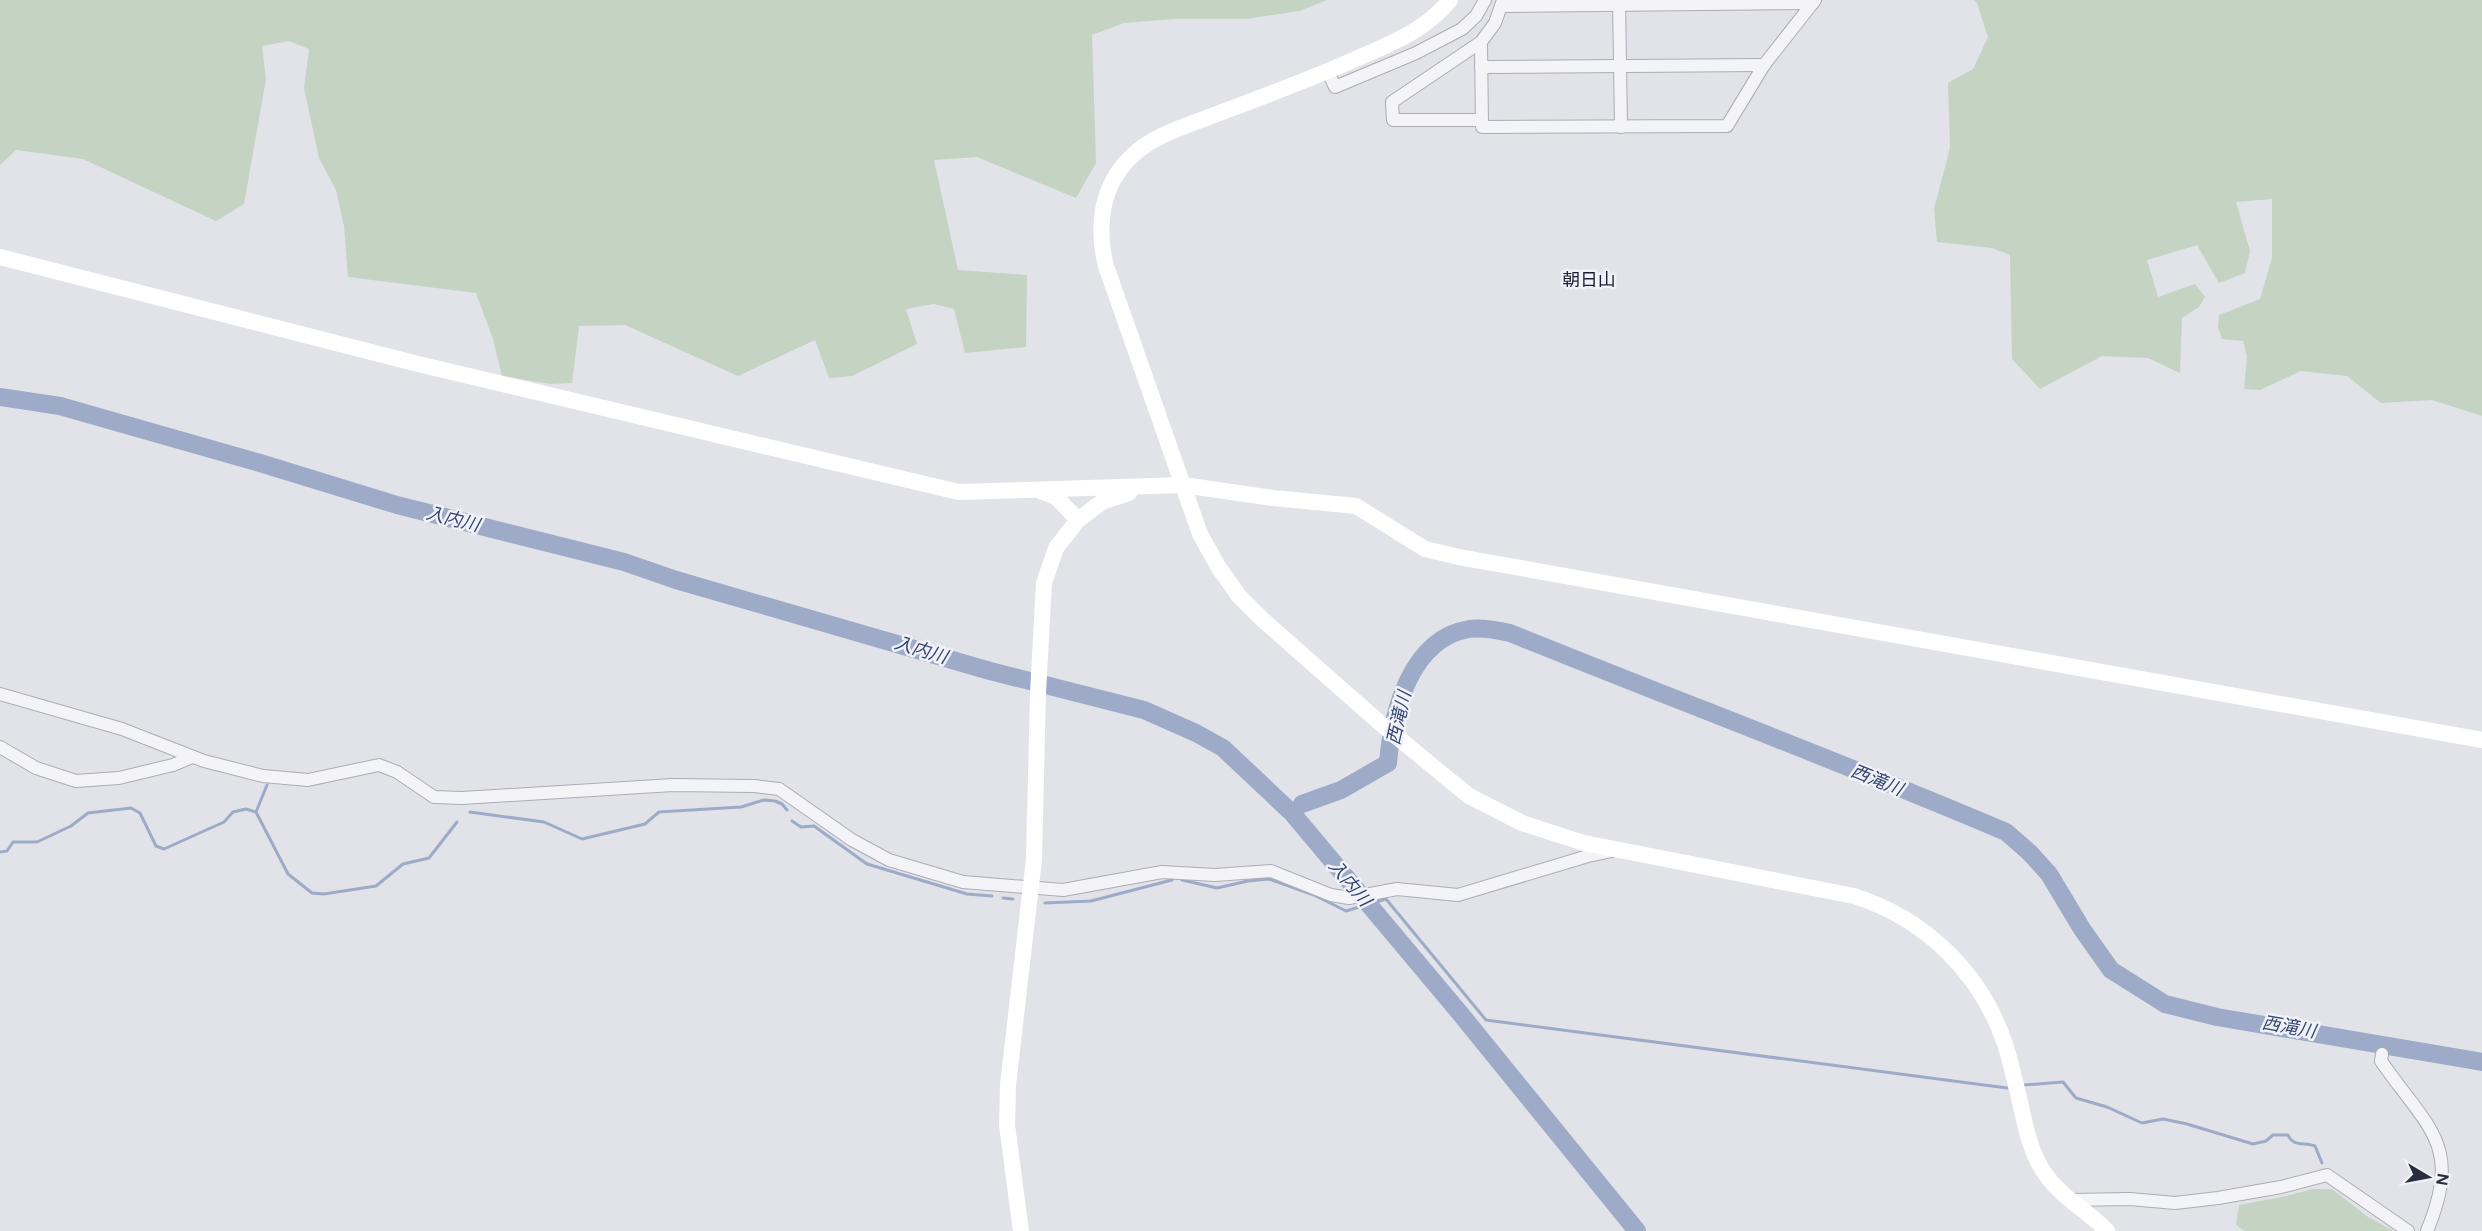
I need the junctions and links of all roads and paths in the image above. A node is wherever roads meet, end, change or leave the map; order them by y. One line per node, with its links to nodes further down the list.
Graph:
1 (1450, 0): 10 (street)
2 (1485, 0): 10 (street)
3 (1814, 2): 5 (street); 8 (street)
4 (1502, 3): 5 (street); 6 (street)
5 (1619, 3): 7 (street)
6 (1481, 42): 9 (street); 11 (street)
7 (1620, 65): 8 (street); 9 (street); 12 (street)
8 (1764, 65): 12 (street)
9 (1481, 67): 11 (street)
10 (1328, 72): 14 (street)
11 (1480, 120): 12 (street)
12 (1621, 127)
13 (0, 257): 16 (street)
14 (1183, 485): 15 (street); 19 (street); 22 (street)
15 (1151, 486): 16 (street); 17 (street)
16 (1036, 490): 17 (street)
17 (1078, 520): 23 (street)
18 (0, 694): 21 (street)
19 (2482, 740)
20 (0, 747): 21 (street)
21 (192, 757): 23 (street)
22 (1616, 850): 23 (street); 25 (street)
23 (1030, 888): 26 (street)
24 (2382, 1054): 29 (street)
25 (2070, 1200): 27 (street); 28 (street)
26 (1021, 1231)
27 (2107, 1231)
28 (2408, 1231)
29 (2427, 1231)

